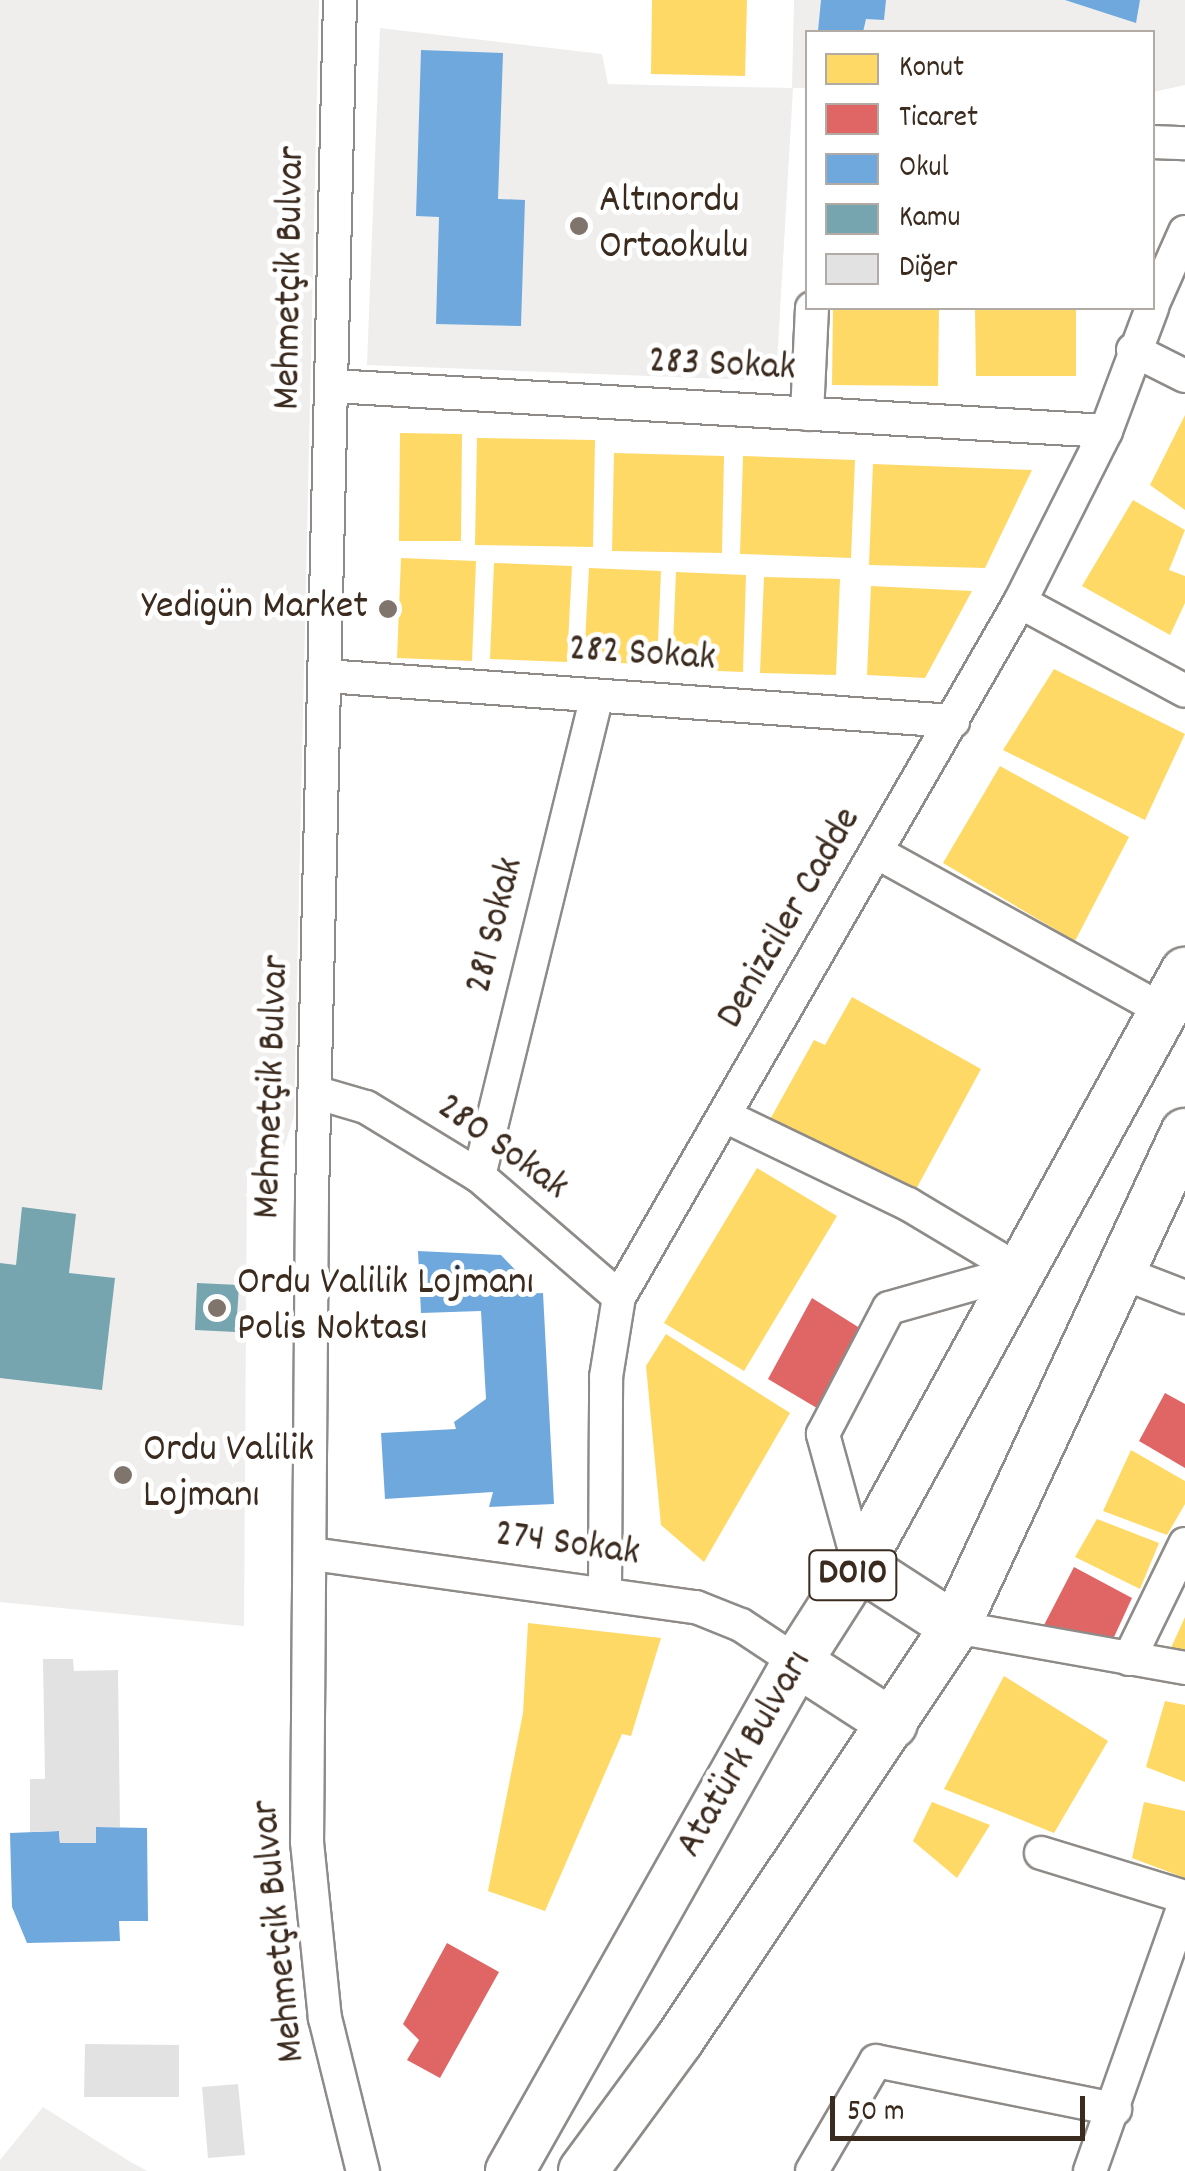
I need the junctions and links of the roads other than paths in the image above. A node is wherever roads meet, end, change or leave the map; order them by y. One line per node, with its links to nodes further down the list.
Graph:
1 (340, 0): 10 (street, Mehmetçik Bulvar)
2 (1155, 142): 3 (street)
3 (1185, 143)
4 (1185, 232): 5 (street, Denizciler Cadde)
5 (1155, 300)
6 (812, 310): 11 (street)
7 (1151, 310): 8 (street, Denizciler Cadde)
8 (1133, 350): 9 (street); 12 (street, Denizciler Cadde)
9 (1185, 376)
10 (333, 386): 11 (street, 283 Sokak); 14 (street, Mehmetçik Bulvar)
11 (807, 414): 12 (street, 283 Sokak)
12 (1106, 431): 13 (street, Denizciler Cadde)
13 (1020, 602): 15 (street); 17 (street, Denizciler Cadde)
14 (326, 676): 16 (street, 282 Sokak); 20 (street, Mehmetçik Bulvar)
15 (1185, 690)
16 (597, 696): 17 (street, 282 Sokak); 23 (street, 281 Sokak)
17 (952, 721): 18 (street, Denizciler Cadde)
18 (878, 853): 19 (street); 21 (street, Denizciler Cadde)
19 (1173, 991): 24 (highway, Atatürk Bulvarı / D010)
20 (318, 1093): 23 (street, 280 Sokak); 29 (street, Mehmetçik Bulvar)
21 (727, 1118): 24 (street); 26 (street, Denizciler Cadde)
22 (1185, 1133): 25 (highway, D010)
23 (479, 1176): 26 (street, 280 Sokak)
24 (1020, 1271): 30 (highway, Atatürk Bulvarı / D010); 30 (street)
25 (1120, 1272): 27 (street); 32 (highway, D010)
26 (619, 1297): 31 (street, Denizciler Cadde)
27 (1185, 1298)
28 (1185, 1544): 33 (street)
29 (312, 1554): 31 (street, 274 Sokak); 40 (street, Mehmetçik Bulvar)
30 (859, 1566): 32 (highway); 34 (highway, Atatürk Bulvarı / D010)
31 (605, 1593): 34 (street, 274 Sokak)
32 (955, 1627): 33 (street); 36 (highway, D010)
33 (1129, 1659): 35 (street)
34 (798, 1662): 36 (highway); 41 (highway, Atatürk Bulvarı / D010)
35 (1185, 1668)
36 (892, 1724): 42 (highway, D010)
37 (1041, 1852): 38 (street)
38 (1185, 1900): 39 (street)
39 (1114, 2109): 43 (street); 44 (street)
40 (363, 2171)
41 (510, 2171)
42 (583, 2171)
43 (812, 2171)
44 (1090, 2171)

